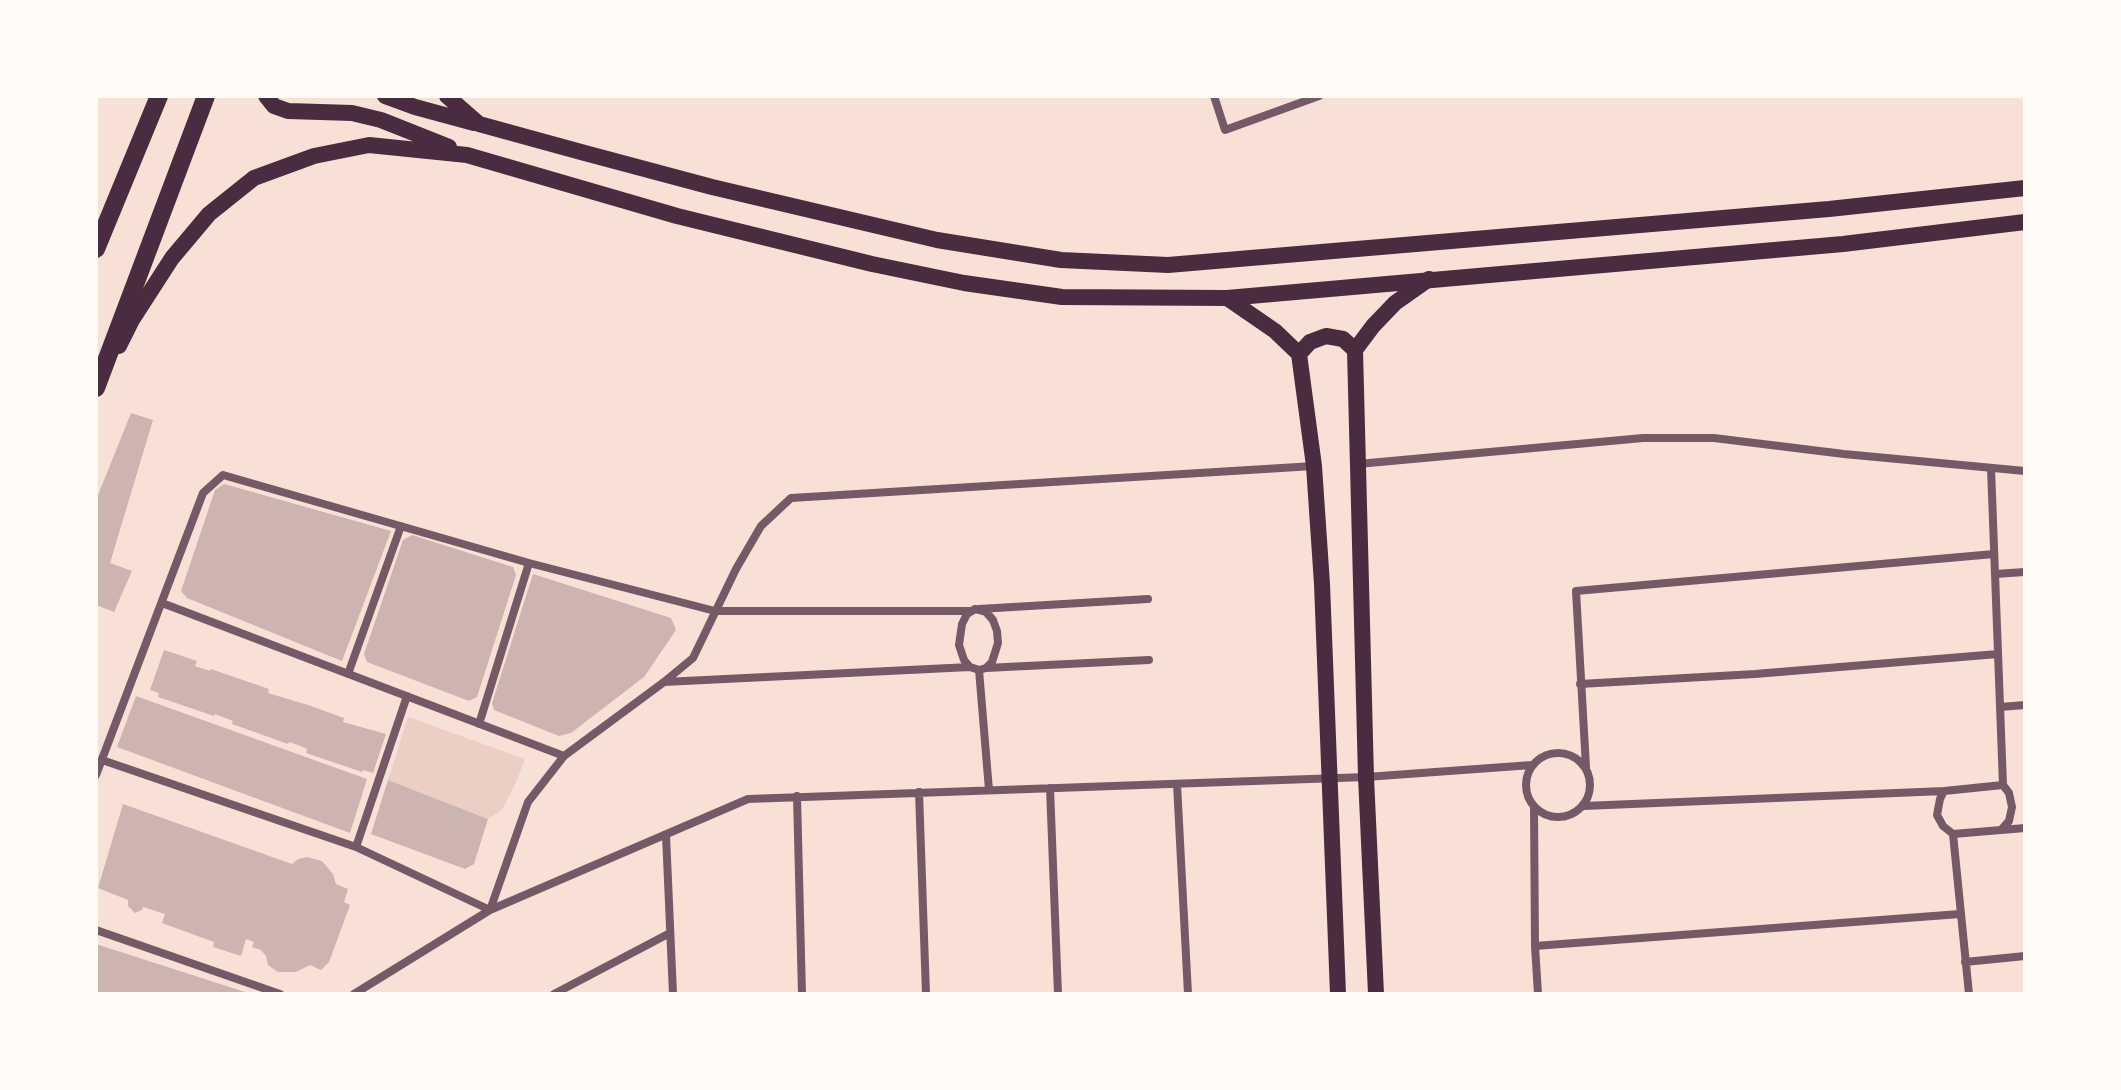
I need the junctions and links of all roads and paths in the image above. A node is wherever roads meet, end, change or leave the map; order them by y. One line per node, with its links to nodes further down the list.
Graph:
1 (159, 96): 12 (highway)
2 (206, 96): 17 (highway)
3 (266, 96): 9 (main road)
4 (385, 96): 8 (main road)
5 (447, 96): 8 (main road)
6 (1214, 96): 7 (street)
7 (1319, 96)
8 (479, 124): 10 (main road)
9 (467, 155): 14 (main road); 17 (main road)
10 (2025, 188)
11 (2025, 222): 13 (main road)
12 (96, 249)
13 (1429, 279): 14 (main road); 15 (main road)
14 (1227, 298): 16 (main road)
15 (1355, 350): 16 (main road); 18 (main road)
16 (1299, 354): 19 (main road)
17 (96, 389)
18 (1358, 464): 20 (street); 46 (main road)
19 (1314, 466): 30 (street); 47 (main road)
20 (1991, 468): 21 (street); 23 (street)
21 (2025, 471)
22 (401, 526): 24 (street); 28 (street); 34 (street)
23 (1994, 554): 26 (street); 36 (street)
24 (529, 563): 30 (street); 40 (street)
25 (2025, 572): 26 (street)
26 (1995, 574): 31 (street)
27 (1148, 599): 29 (street)
28 (162, 603): 34 (street); 42 (street)
29 (975, 610): 30 (street); 33 (street); 33 (street)
30 (715, 611): 35 (street)
31 (1998, 654): 36 (street); 39 (street)
32 (1149, 660): 33 (street)
33 (978, 669): 35 (street); 51 (street)
34 (348, 674): 37 (street)
35 (664, 682): 41 (street)
36 (1580, 684): 44 (street)
37 (407, 696): 40 (street); 61 (street)
38 (2025, 705): 39 (street)
39 (2000, 707): 49 (street)
40 (479, 724): 41 (street)
41 (564, 756): 62 (street)
42 (102, 760): 45 (street); 61 (street)
43 (1532, 765): 44 (street); 46 (street); 56 (street)
44 (1586, 767): 55 (street)
45 (96, 775)
46 (1366, 777): 47 (street); 78 (main road)
47 (1329, 779): 48 (street); 77 (main road)
48 (1177, 784): 50 (street); 76 (street)
49 (2003, 785): 52 (street); 58 (street)
50 (1050, 788): 51 (street); 75 (street)
51 (989, 790): 53 (street)
52 (1944, 791): 55 (street); 59 (street)
53 (919, 792): 54 (street); 74 (street)
54 (797, 796): 60 (street); 73 (street)
55 (1584, 806): 56 (street)
56 (1534, 807): 66 (street)
57 (2025, 828): 58 (street)
58 (2002, 829): 59 (street)
59 (1953, 834): 63 (street)
60 (666, 835): 62 (street); 65 (street)
61 (356, 847): 62 (street)
62 (490, 910): 70 (street)
63 (1960, 914): 66 (street); 68 (street)
64 (96, 930): 69 (street)
65 (670, 933): 71 (street); 72 (street)
66 (1535, 946): 79 (street)
67 (2025, 956): 68 (street)
68 (1965, 962): 80 (street)
69 (280, 994)
70 (354, 994)
71 (554, 994)
72 (673, 994)
73 (802, 994)
74 (926, 994)
75 (1058, 994)
76 (1188, 994)
77 (1338, 994)
78 (1376, 994)
79 (1538, 994)
80 (1969, 994)

